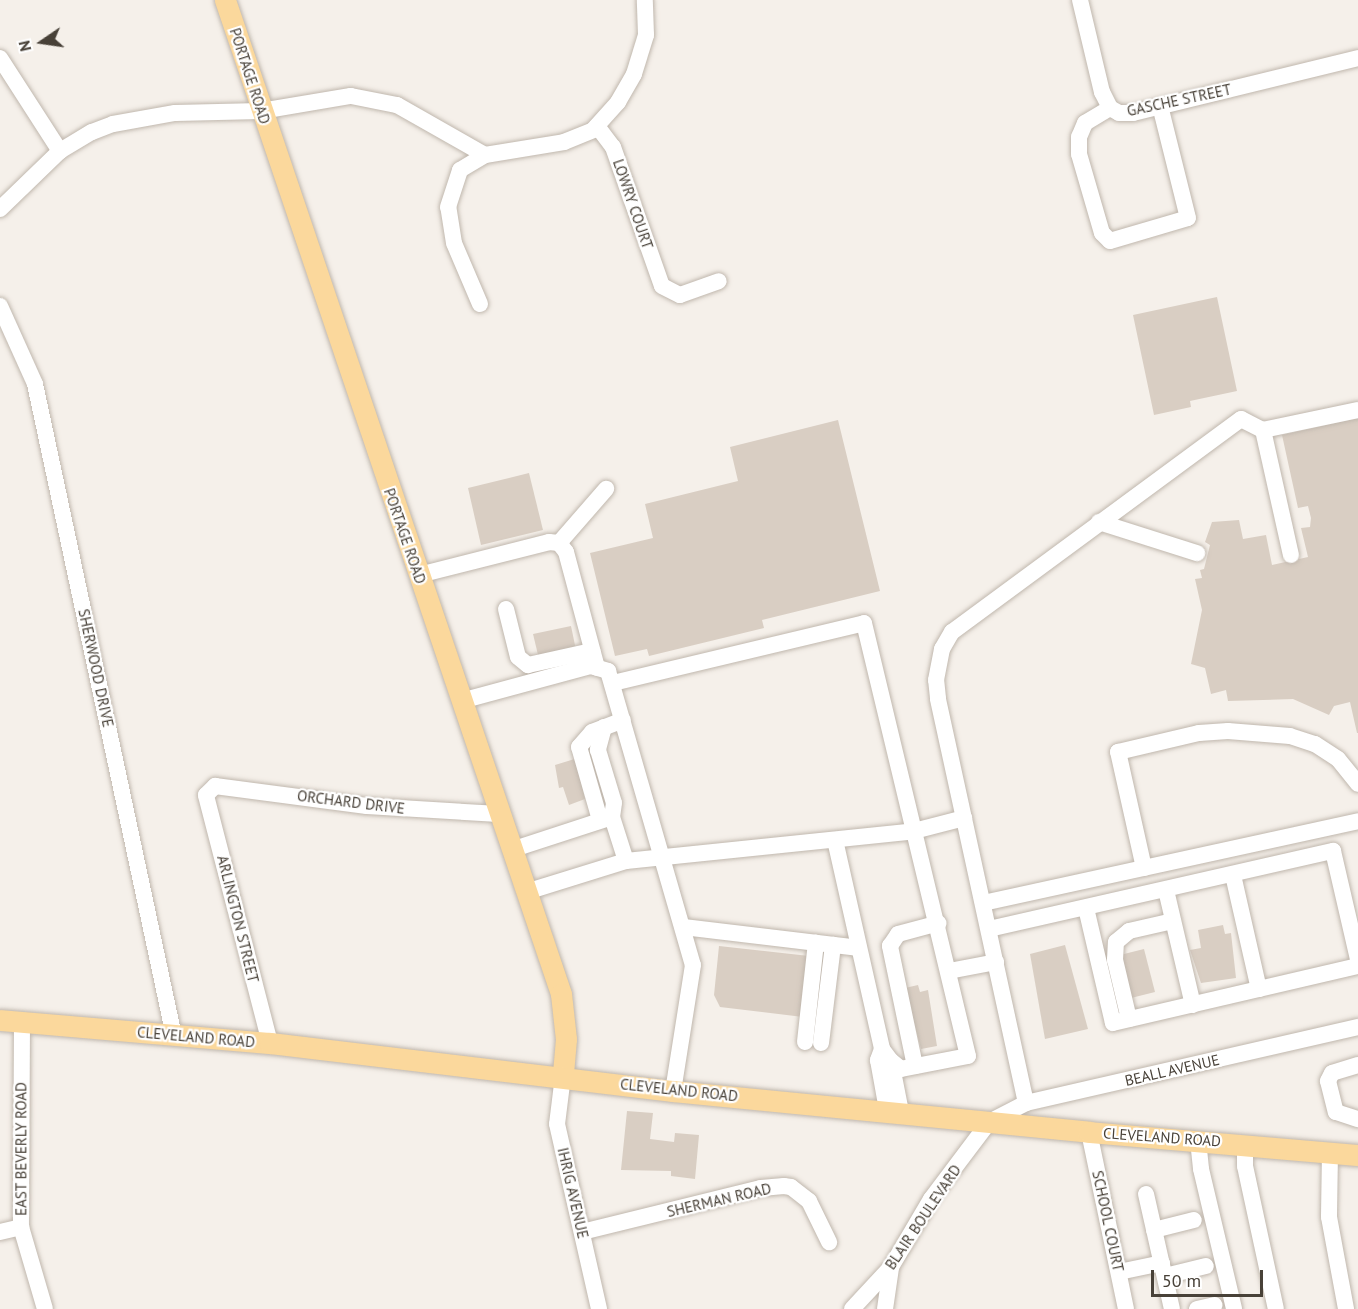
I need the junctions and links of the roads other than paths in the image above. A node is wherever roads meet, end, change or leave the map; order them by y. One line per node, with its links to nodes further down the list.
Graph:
1 (225, 0): 8 (main road, PORTAGE ROAD)
2 (645, 0): 9 (street)
3 (1080, 0): 7 (street, GASCHE STREET)
4 (0, 58): 10 (street)
5 (1358, 58): 6 (street, GASCHE STREET)
6 (1160, 106): 7 (street, GASCHE STREET); 7 (street)
7 (1110, 108)
8 (261, 111): 10 (street); 11 (street); 23 (main road, PORTAGE ROAD)
9 (597, 126): 11 (street); 13 (street, LOWRY COURT)
10 (60, 151): 12 (street)
11 (485, 155): 14 (street)
12 (0, 209)
13 (719, 281)
14 (480, 304)
15 (0, 306): 63 (street, SHERWOOD DRIVE)
16 (1358, 410): 17 (street)
17 (1263, 430): 19 (street); 22 (street)
18 (606, 489): 20 (street)
19 (1099, 522): 21 (street); 33 (street)
20 (559, 543): 23 (street); 25 (street)
21 (1197, 553)
22 (1290, 555)
23 (419, 575): 28 (main road, PORTAGE ROAD)
24 (506, 609): 25 (street)
25 (592, 651): 26 (street)
26 (597, 668): 27 (street); 28 (street)
27 (613, 683): 29 (street); 36 (street)
28 (461, 701): 32 (main road, PORTAGE ROAD)
29 (623, 720): 34 (street); 39 (street)
30 (1358, 784): 41 (street)
31 (206, 795): 32 (street, ORCHARD DRIVE); 65 (street, ARLINGTON STREET)
32 (499, 814): 38 (main road, PORTAGE ROAD)
33 (964, 818): 36 (street); 45 (street)
34 (606, 819): 38 (street); 40 (street)
35 (1358, 821): 41 (street)
36 (914, 831): 37 (street); 48 (street)
37 (835, 840): 39 (street); 52 (street)
38 (511, 850): 44 (main road, PORTAGE ROAD)
39 (662, 855): 40 (street); 49 (street)
40 (626, 861): 44 (street)
41 (1144, 868): 45 (street)
42 (1233, 874): 43 (street); 53 (street); 57 (street)
43 (1166, 890): 46 (street); 47 (street)
44 (525, 892): 69 (main road, PORTAGE ROAD)
45 (983, 903): 50 (street)
46 (1086, 908): 50 (street); 59 (street)
47 (1173, 921): 58 (street); 59 (street)
48 (939, 923): 56 (street); 68 (street)
49 (682, 927): 51 (street); 70 (street)
50 (989, 930): 54 (street)
51 (824, 944): 52 (street); 64 (street)
52 (858, 948): 66 (street)
53 (1358, 959)
54 (996, 962): 56 (street); 71 (street)
55 (1358, 966): 57 (street)
56 (949, 971): 68 (street)
57 (1259, 989): 58 (street)
58 (1193, 1005): 59 (street)
59 (1129, 1019)
60 (0, 1020): 61 (main road, CLEVELAND ROAD)
61 (22, 1023): 63 (main road, CLEVELAND ROAD); 82 (street, EAST BEVERLY ROAD)
62 (1358, 1027): 71 (street, BEALL AVENUE)
63 (174, 1036): 65 (main road, CLEVELAND ROAD)
64 (813, 1042)
65 (270, 1043): 69 (main road, CLEVELAND ROAD)
66 (887, 1055): 68 (street); 72 (street)
67 (1358, 1065): 73 (street)
68 (915, 1066)
69 (563, 1076): 70 (main road, CLEVELAND ROAD); 85 (street, IHRIG AVENUE)
70 (673, 1091): 72 (main road, CLEVELAND ROAD)
71 (1026, 1103): 74 (street, BEALL AVENUE)
72 (894, 1111): 74 (main road, CLEVELAND ROAD)
73 (1358, 1119)
74 (989, 1122): 75 (main road, CLEVELAND ROAD); 88 (street, BLAIR BOULEVARD)
75 (1089, 1132): 76 (main road, CLEVELAND ROAD); 90 (street, SCHOOL COURT)
76 (1198, 1140): 77 (main road, CLEVELAND ROAD); 99 (street)
77 (1245, 1144): 78 (main road, CLEVELAND ROAD); 100 (street)
78 (1330, 1152): 79 (main road, CLEVELAND ROAD); 101 (street)
79 (1358, 1155)
80 (1146, 1194): 83 (street)
81 (1194, 1220): 83 (street)
82 (21, 1227): 84 (street); 92 (street, EAST BEVERLY ROAD)
83 (1154, 1230): 89 (street)
84 (0, 1232)
85 (582, 1232): 86 (street, SHERMAN ROAD); 93 (street, IHRIG AVENUE)
86 (829, 1242)
87 (1206, 1266): 89 (street)
88 (891, 1267): 94 (street, BLAIR BOULEVARD); 95 (street)
89 (1163, 1270): 90 (street); 97 (street)
90 (1119, 1272): 96 (street, SCHOOL COURT)
91 (1215, 1305): 98 (street)
92 (45, 1309)
93 (599, 1309)
94 (852, 1309)
95 (885, 1309)
96 (1126, 1309)
97 (1172, 1309)
98 (1197, 1309)
99 (1234, 1309)
100 (1276, 1309)
101 (1346, 1309)

